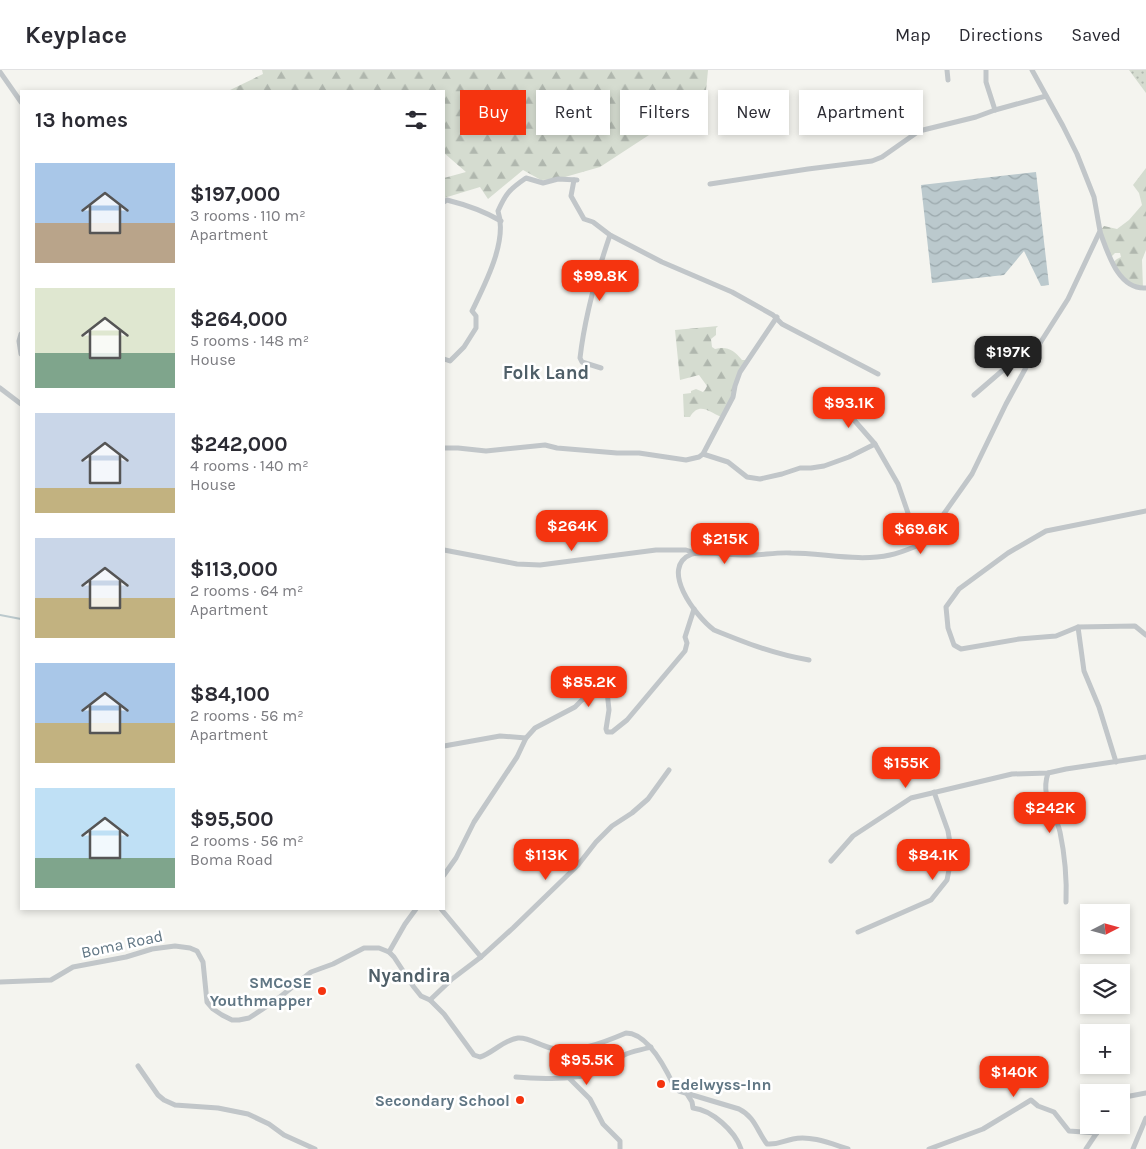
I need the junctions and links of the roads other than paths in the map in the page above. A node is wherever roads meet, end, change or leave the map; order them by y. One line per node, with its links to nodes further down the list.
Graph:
1 (947, 70): 5 (street)
2 (986, 70): 8 (street)
3 (1032, 70): 6 (street)
4 (0, 72): 7 (street)
5 (948, 80)
6 (1046, 96): 8 (street); 12 (street)
7 (20, 101)
8 (995, 110): 9 (street)
9 (710, 184)
10 (445, 201): 11 (street)
11 (502, 222): 13 (street); 17 (street)
12 (1100, 232): 14 (street); 16 (street)
13 (610, 235): 15 (street); 18 (street)
14 (1146, 288)
15 (777, 317): 19 (street); 26 (street)
16 (1035, 351): 21 (street); 28 (street)
17 (445, 359)
18 (602, 368)
19 (878, 374)
20 (0, 388): 22 (street)
21 (974, 395)
22 (20, 403)
23 (834, 405): 24 (street)
24 (875, 444): 26 (street); 28 (street)
25 (445, 448): 26 (street)
26 (703, 454)
27 (1146, 511): 32 (street)
28 (919, 545): 30 (street)
29 (445, 550): 30 (street)
30 (695, 553): 31 (street)
31 (694, 609): 34 (street); 35 (street)
32 (1078, 627): 33 (street); 38 (street)
33 (1146, 635)
34 (809, 660)
35 (526, 738): 36 (street); 43 (street)
36 (445, 746)
37 (1146, 757): 38 (street)
38 (1116, 762): 40 (street)
39 (669, 770): 49 (street)
40 (1048, 774): 41 (street); 44 (street)
41 (934, 792): 42 (street); 47 (street)
42 (831, 861)
43 (445, 874)
44 (1066, 902)
45 (415, 910): 48 (street)
46 (441, 910): 49 (street)
47 (858, 932)
48 (389, 952): 50 (street, Boma Road); 51 (street)
49 (481, 958): 51 (street)
50 (0, 982)
51 (430, 1000): 52 (street)
52 (650, 1047): 55 (street); 57 (street)
53 (138, 1066): 62 (street)
54 (516, 1077): 55 (street)
55 (568, 1077): 63 (street)
56 (1146, 1092): 58 (street)
57 (687, 1094): 64 (street); 65 (street)
58 (1130, 1096)
59 (1146, 1118): 68 (street)
60 (1080, 1132): 66 (street)
61 (1096, 1134): 67 (street)
62 (315, 1149)
63 (620, 1149)
64 (741, 1149)
65 (848, 1149)
66 (929, 1149)
67 (1086, 1149)
68 (1132, 1149)

